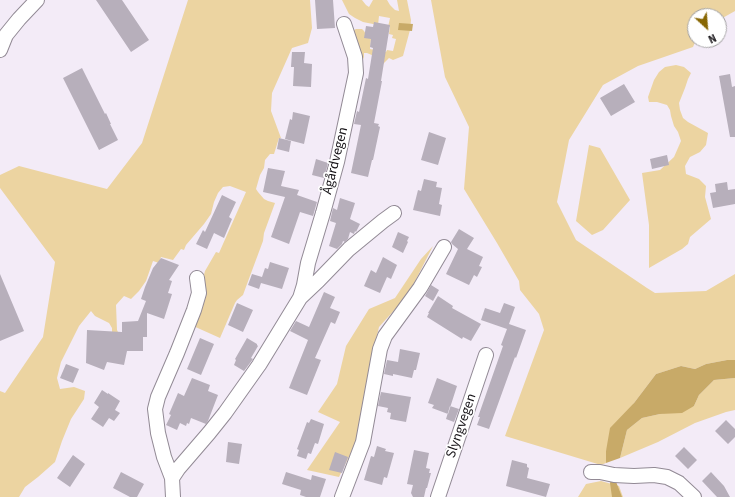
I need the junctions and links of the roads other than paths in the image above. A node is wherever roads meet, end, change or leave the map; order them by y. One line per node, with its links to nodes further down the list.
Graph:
1 (37, 0): 3 (street)
2 (344, 24): 7 (street, Ågårdvegen)
3 (0, 50)
4 (394, 213): 7 (street, Ågårdvegen)
5 (444, 247): 12 (street)
6 (197, 278): 10 (street)
7 (300, 298): 10 (street, Ågårdvegen)
8 (486, 355): 13 (street, Slyngvegen)
9 (591, 472): 14 (street)
10 (172, 478): 11 (street)
11 (173, 497)
12 (342, 497)
13 (438, 497)
14 (694, 497)

